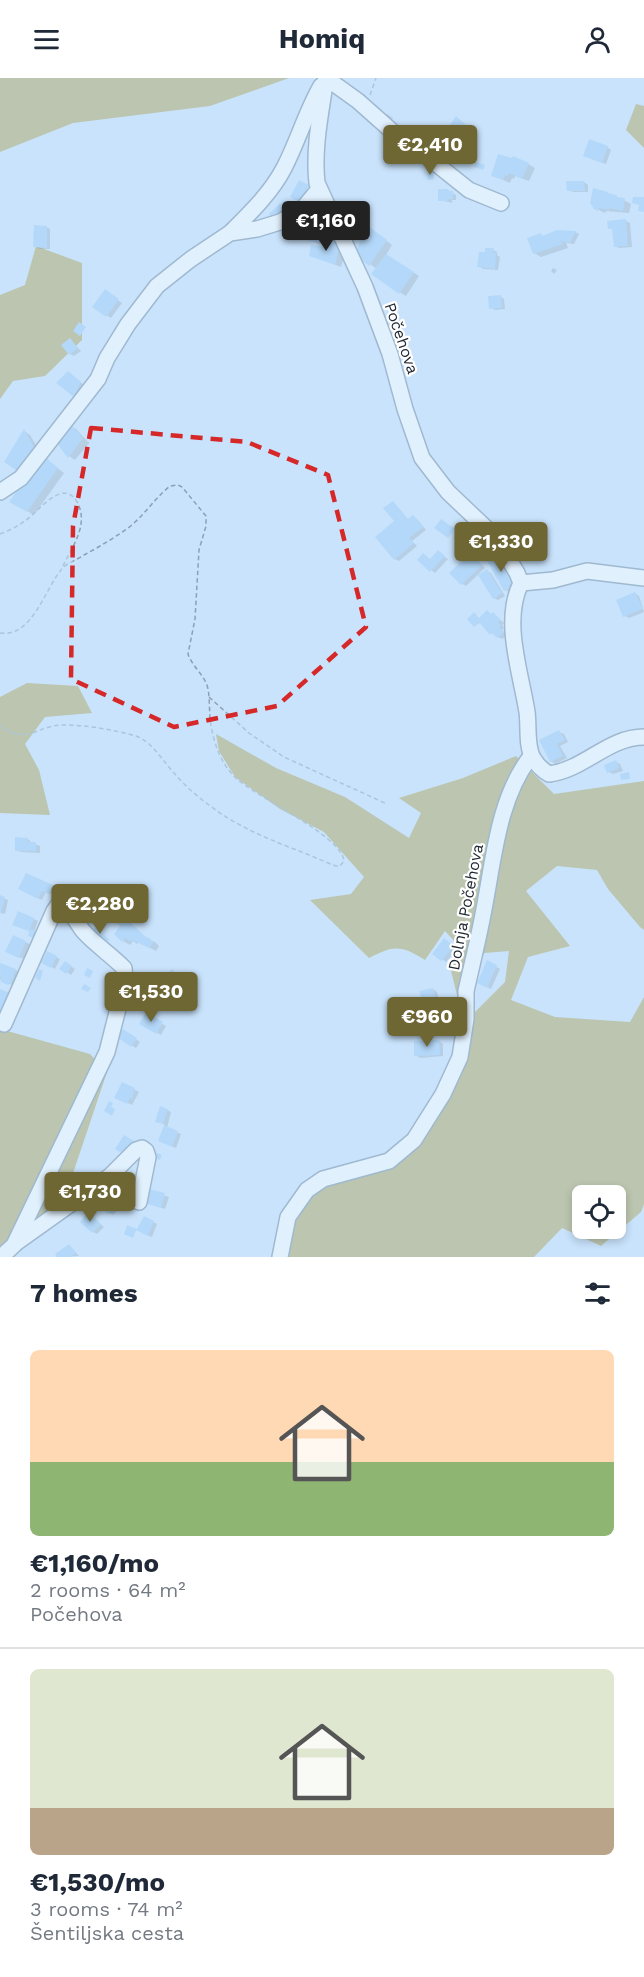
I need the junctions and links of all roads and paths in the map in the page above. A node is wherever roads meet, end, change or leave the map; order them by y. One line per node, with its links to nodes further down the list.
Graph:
1 (326, 78): 3 (street); 4 (street, Počehova); 6 (street)
2 (375, 78): 3 (path)
3 (359, 102): 5 (street)
4 (319, 189): 6 (street); 11 (street, Počehova)
5 (501, 203)
6 (230, 233): 7 (street)
7 (0, 492)
8 (0, 534): 9 (path)
9 (62, 569): 12 (path); 13 (path)
10 (644, 578): 11 (street)
11 (521, 583): 16 (street)
12 (0, 633)
13 (209, 697): 14 (path); 17 (path)
14 (0, 725)
15 (644, 737): 16 (street)
16 (531, 756): 22 (street, Dolnja Počehova)
17 (387, 804)
18 (4, 1024): 20 (street)
19 (139, 1202): 20 (street)
20 (14, 1245): 21 (street)
21 (1, 1257)
22 (280, 1257)

